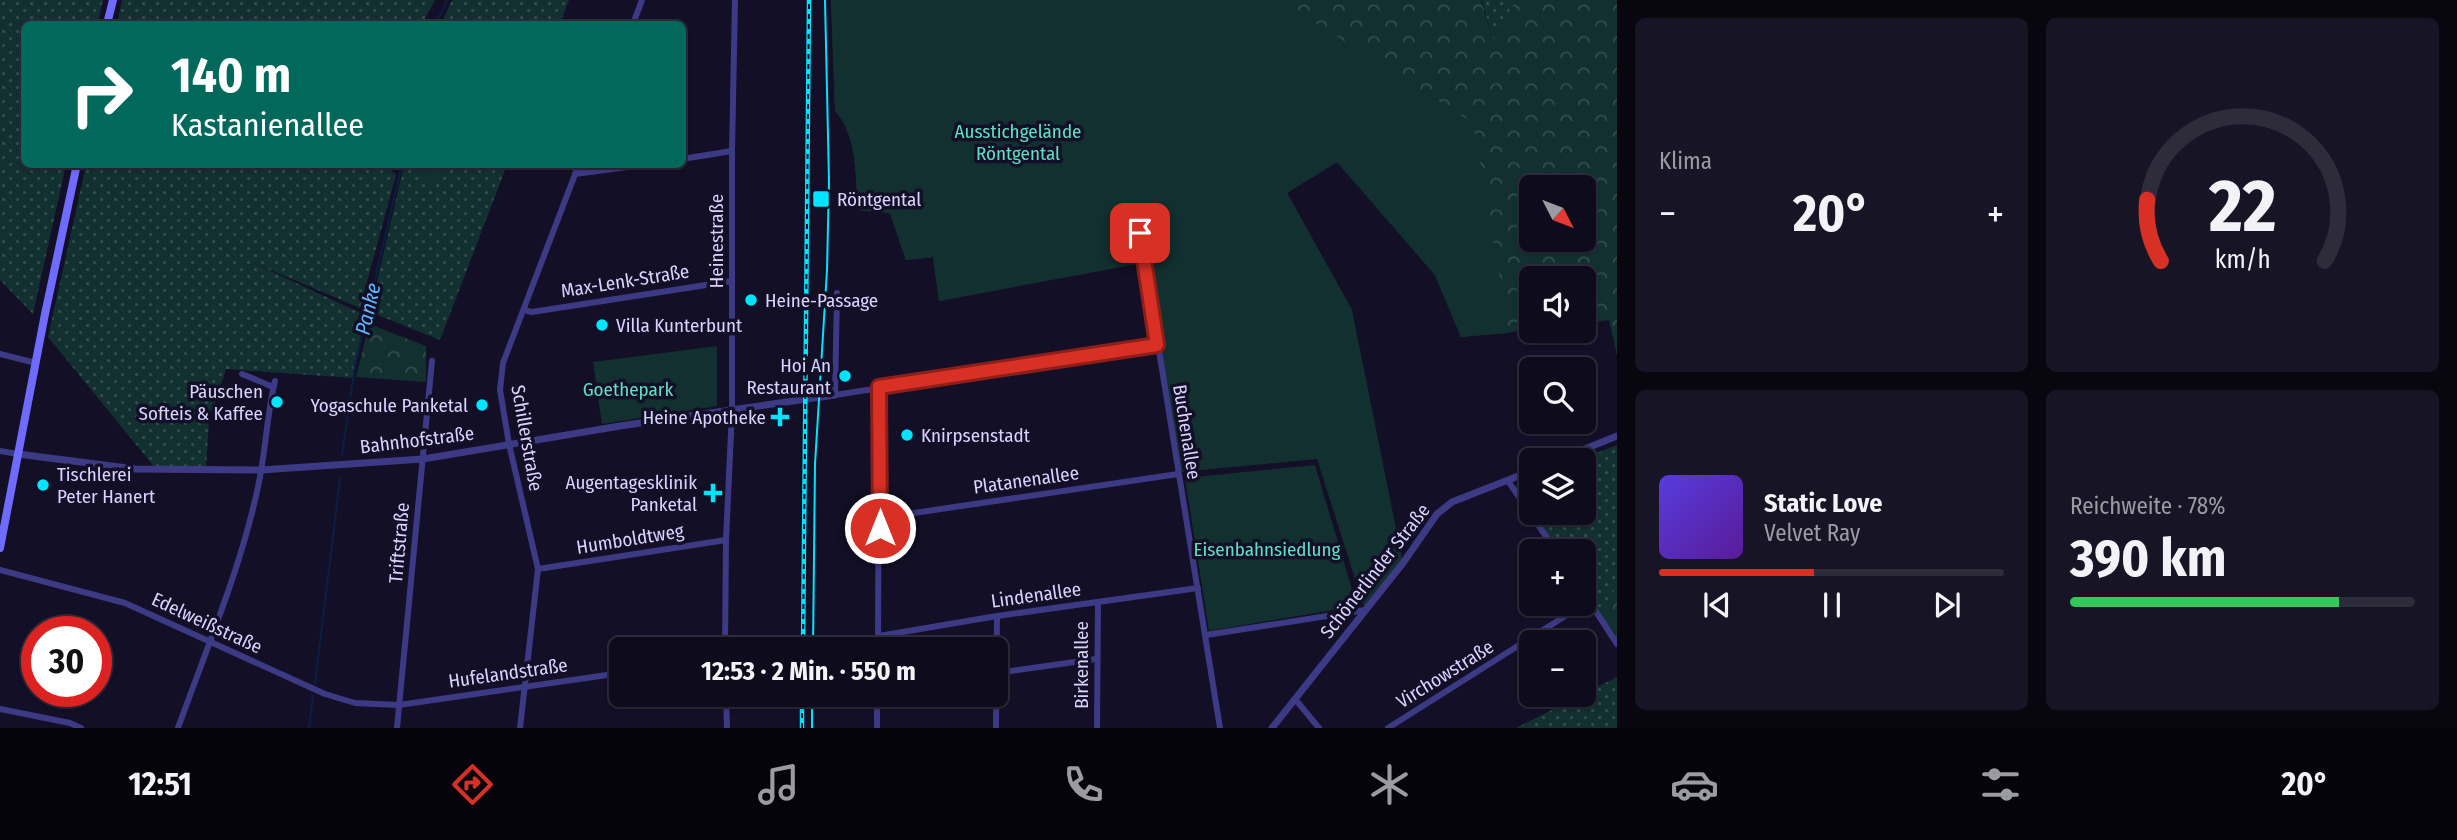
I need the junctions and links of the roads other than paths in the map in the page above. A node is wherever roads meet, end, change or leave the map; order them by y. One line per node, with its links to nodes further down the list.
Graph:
1 (113, 0): 4 (main road)
2 (642, 0): 5 (street)
3 (735, 0): 6 (street, Heinestraße)
4 (108, 21)
5 (634, 21)
6 (732, 151): 7 (street); 13 (street, Heinestraße)
7 (686, 158)
8 (76, 168): 19 (main road)
9 (577, 168): 11 (street, Schillerstraße)
10 (620, 168): 11 (street)
11 (575, 174): 15 (street, Schillerstraße)
12 (1140, 233): 16 (street, Buchenallee)
13 (732, 281): 15 (street, Max-Lenk-Straße); 23 (street, Heinestraße)
14 (837, 293): 22 (street)
15 (524, 310): 25 (street, Schillerstraße)
16 (1157, 345): 21 (street); 31 (street, Buchenallee)
17 (0, 354): 19 (street)
18 (432, 361): 29 (street, Triftstraße)
19 (36, 363): 28 (main road)
20 (243, 374): 30 (street)
21 (879, 387): 22 (street); 34 (street)
22 (835, 395): 23 (street, Bahnhofstraße)
23 (732, 411): 25 (street, Bahnhofstraße); 36 (street, Heinestraße)
24 (1617, 436): 26 (street)
25 (509, 444): 29 (street, Bahnhofstraße); 38 (street, Schillerstraße)
26 (1588, 448)
27 (0, 451): 28 (street, Bahnhofstraße)
28 (18, 454): 30 (street, Bahnhofstraße); 37 (main road)
29 (423, 458): 30 (street, Bahnhofstraße); 57 (street, Triftstraße)
30 (261, 470): 50 (street)
31 (1178, 474): 34 (street, Platanenallee); 40 (street, Buchenallee)
32 (1519, 476): 33 (street, Schönerlinder Straße)
33 (1508, 481): 35 (street); 42 (street, Schönerlinder Straße)
34 (880, 518): 47 (street)
35 (1548, 539)
36 (726, 540): 38 (street, Humboldtweg); 48 (street, Heinestraße)
37 (0, 548)
38 (538, 569): 55 (street, Schillerstraße)
39 (0, 570): 50 (street, Edelweißstraße)
40 (1198, 588): 41 (street, Lindenallee); 46 (street, Buchenallee)
41 (1098, 603): 44 (street, Lindenallee); 52 (street, Birkenallee)
42 (1365, 610): 46 (street); 56 (street, Schönerlinder Straße)
43 (1596, 612): 51 (street)
44 (997, 616): 47 (street, Lindenallee); 49 (street)
45 (1565, 616): 73 (street, Virchowstraße)
46 (1206, 635): 70 (street, Buchenallee)
47 (878, 636)
48 (724, 637)
49 (997, 637)
50 (209, 641): 57 (street, Edelweißstraße); 63 (street)
51 (1617, 644)
52 (1096, 659): 53 (street); 69 (street, Birkenallee)
53 (1008, 671)
54 (609, 675): 55 (street, Hufelandstraße)
55 (524, 687): 57 (street, Hufelandstraße); 65 (street, Schillerstraße)
56 (1295, 699): 71 (street, Schönerlinder Straße); 72 (street)
57 (400, 705): 64 (street, Triftstraße)
58 (726, 707): 66 (street)
59 (877, 707): 67 (street)
60 (996, 707): 68 (street)
61 (0, 709): 62 (street)
62 (81, 728)
63 (178, 728)
64 (397, 728)
65 (520, 728)
66 (727, 728)
67 (877, 728)
68 (996, 728)
69 (1097, 728)
70 (1220, 728)
71 (1272, 728)
72 (1319, 728)
73 (1388, 728)

